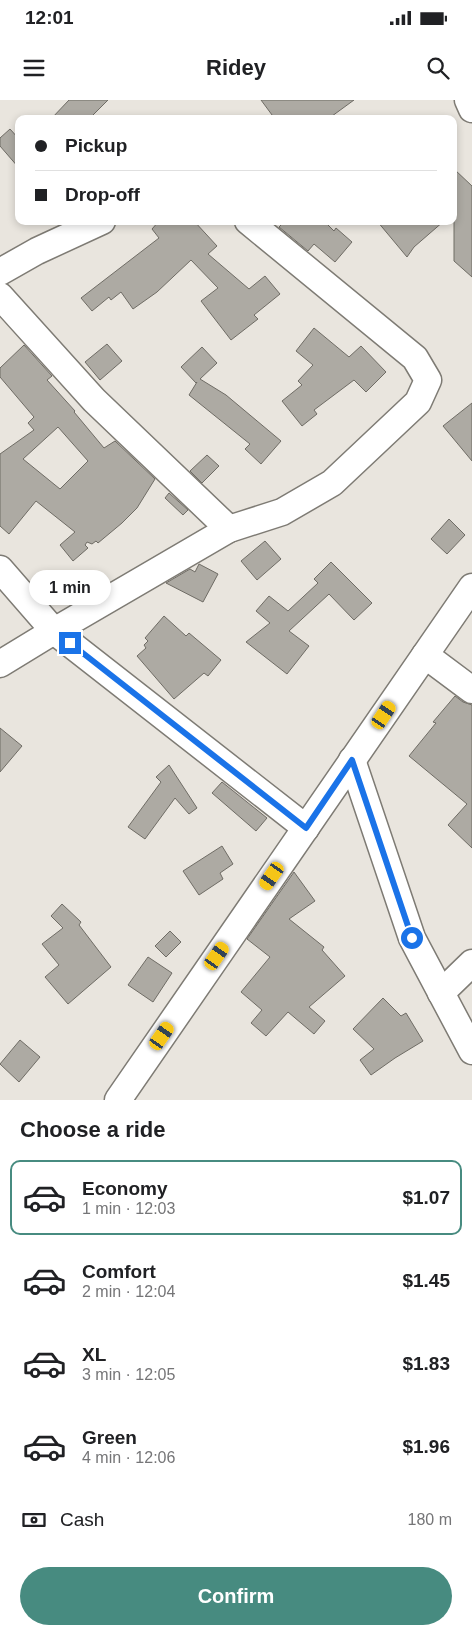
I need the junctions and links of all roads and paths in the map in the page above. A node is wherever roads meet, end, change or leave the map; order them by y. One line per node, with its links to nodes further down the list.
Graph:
1 (468, 100): 2 (street)
2 (472, 109)
3 (93, 225): 5 (street)
4 (253, 225): 7 (street)
5 (0, 272)
6 (0, 296): 7 (street)
7 (229, 529): 10 (street)
8 (0, 569): 10 (street)
9 (472, 587): 11 (street)
10 (54, 631): 12 (street); 15 (street)
11 (425, 654): 13 (street); 14 (street)
12 (0, 664)
13 (472, 690)
14 (352, 760): 15 (street); 17 (street)
15 (306, 828): 19 (street)
16 (472, 963): 17 (street)
17 (441, 993): 18 (street)
18 (472, 1051)
19 (118, 1100)

